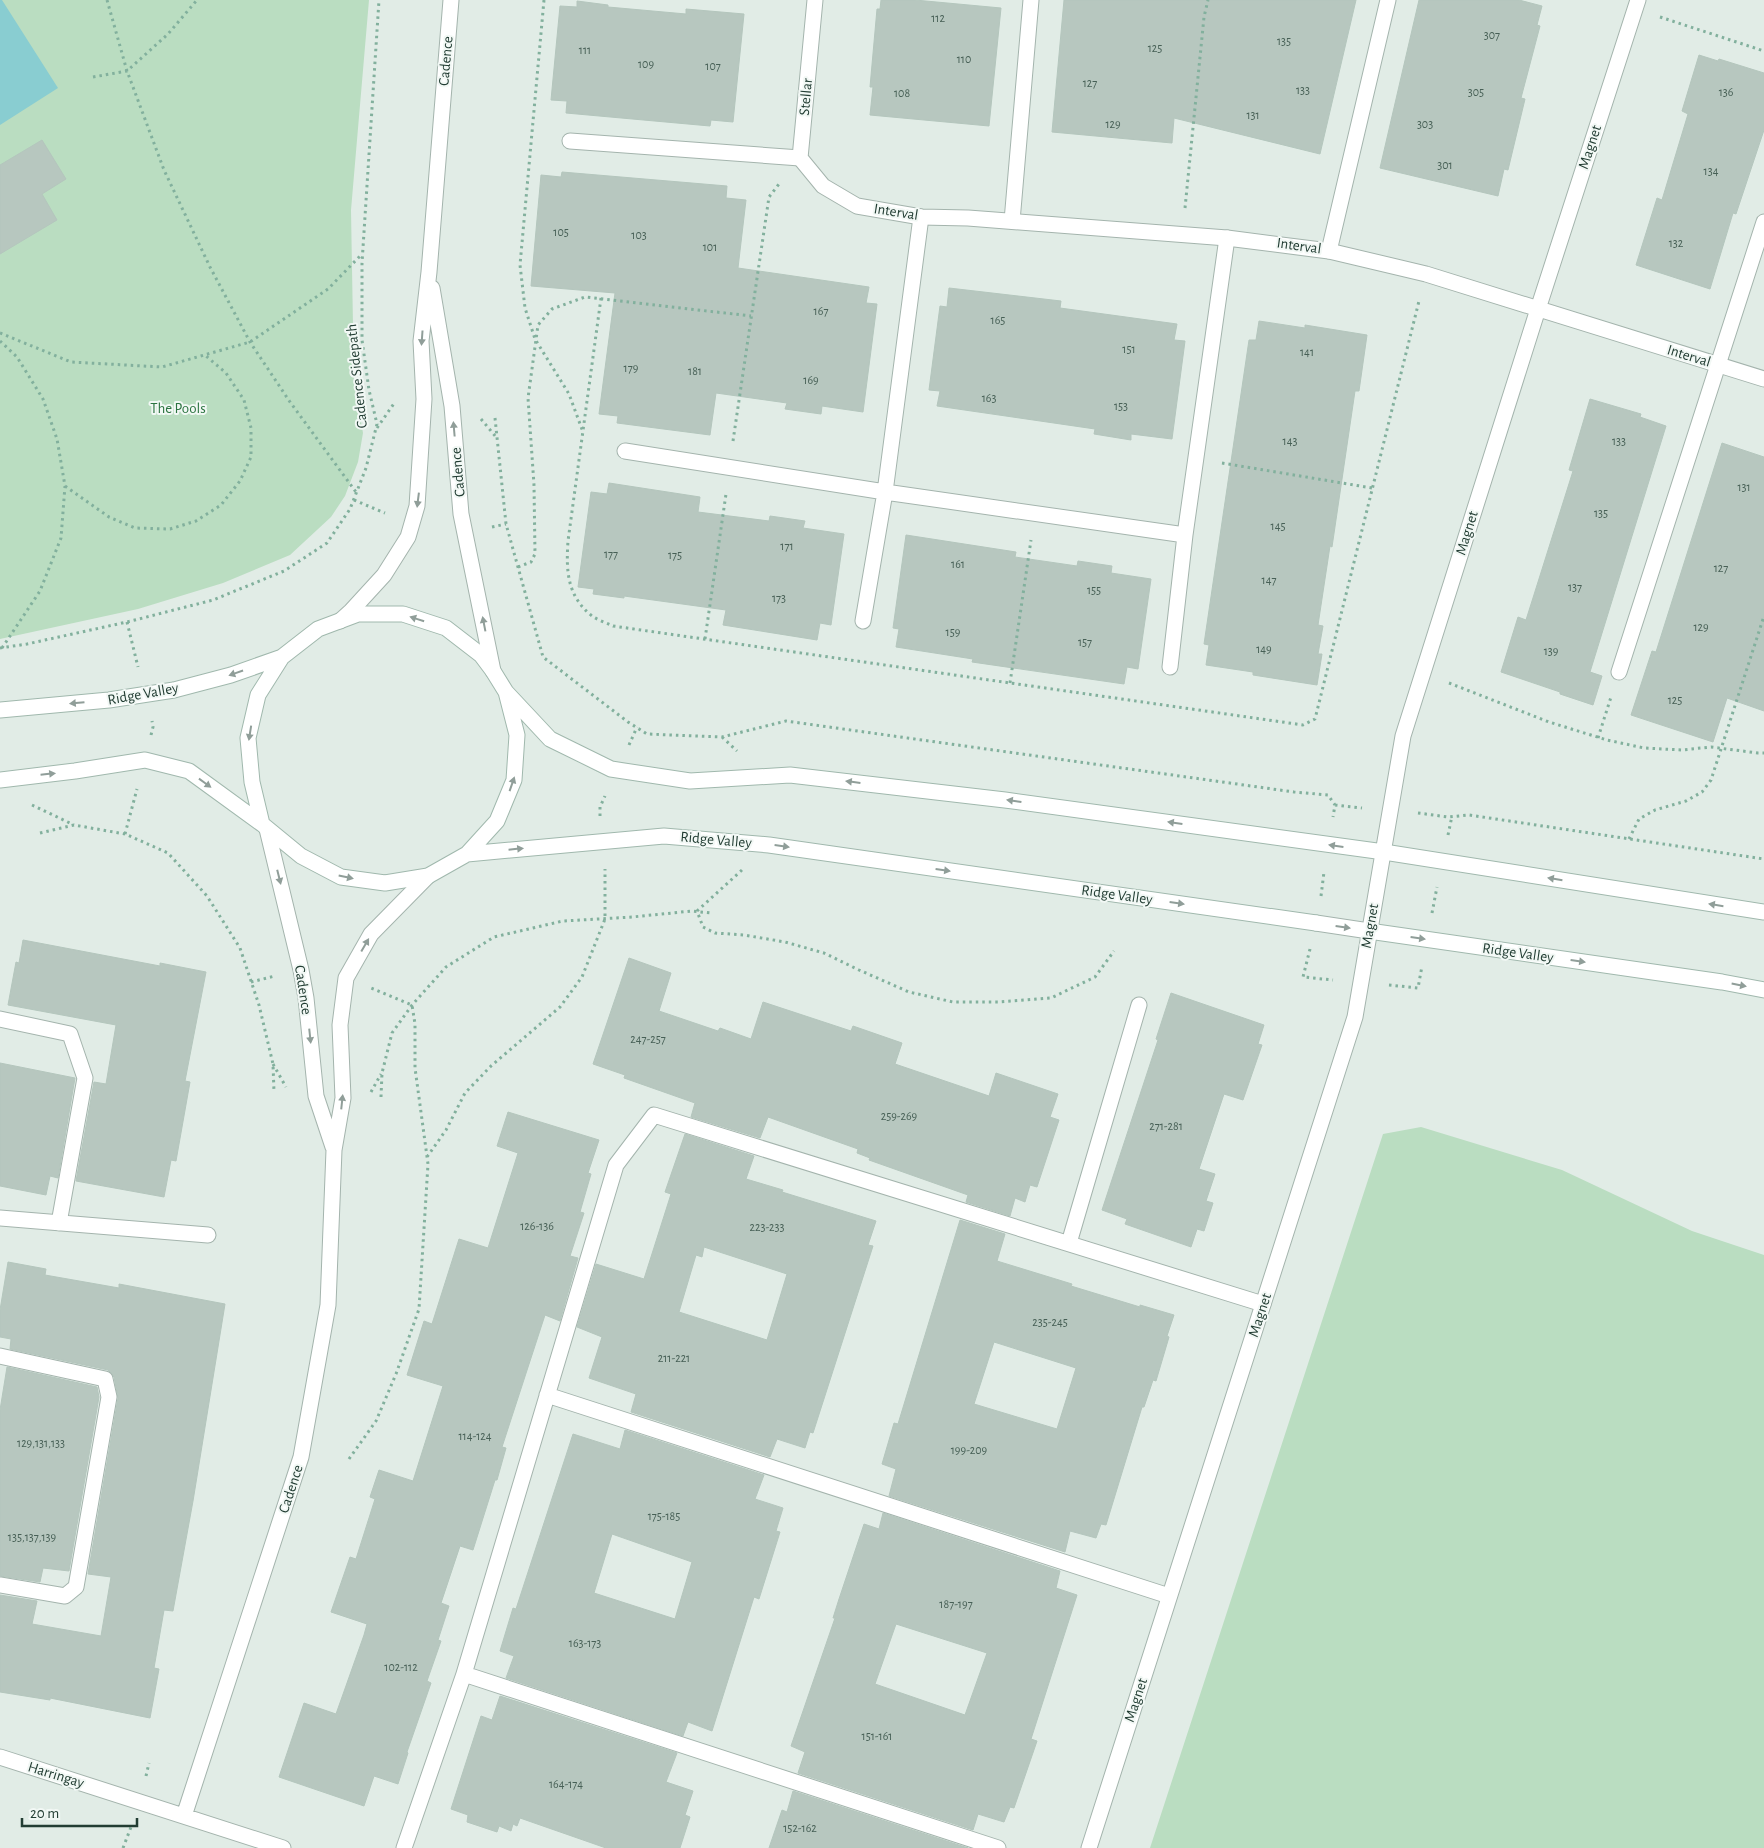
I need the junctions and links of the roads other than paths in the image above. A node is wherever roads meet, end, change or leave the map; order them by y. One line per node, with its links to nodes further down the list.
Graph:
1 (451, 0): 13 (street, Cadence)
2 (815, 0): 7 (street, Stellar)
3 (1031, 0): 9 (street)
4 (1388, 0): 12 (street)
5 (1637, 4): 14 (street, Magnet)
6 (570, 141): 7 (street)
7 (800, 158): 8 (street, Interval)
8 (921, 216): 9 (street, Interval); 18 (street)
9 (1012, 221): 11 (street, Interval)
10 (1764, 222): 15 (street)
11 (1227, 238): 12 (street, Interval); 19 (street)
12 (1329, 251): 14 (street, Interval)
13 (429, 272): 21 (street, Cadence, one-way to 21); 24 (street, Cadence, one-way to 13)
14 (1538, 309): 15 (street, Interval); 30 (street, Magnet)
15 (1717, 365): 16 (street, Interval); 25 (street)
16 (1764, 379)
17 (625, 451): 18 (street)
18 (885, 492): 19 (street); 20 (street)
19 (1185, 536): 23 (street)
20 (863, 620)
21 (339, 622): 22 (street); 24 (street, one-way to 21)
22 (282, 657): 27 (street, Ridge Valley, one-way to 27); 29 (street, Cadence, one-way to 29)
23 (1170, 667)
24 (493, 671): 26 (street)
25 (1619, 672)
26 (506, 692): 30 (street, one-way to 26); 31 (street, one-way to 26)
27 (0, 710)
28 (0, 780): 29 (street, one-way to 29)
29 (264, 826): 32 (street, one-way to 32); 38 (street, Cadence, one-way to 38)
30 (1384, 852): 33 (street, one-way to 30); 34 (street, Magnet)
31 (468, 854): 32 (street); 34 (street, Ridge Valley, one-way to 34)
32 (428, 876): 38 (street, Cadence, one-way to 32)
33 (1764, 912)
34 (1369, 931): 35 (street, Ridge Valley, one-way to 35); 43 (street, Magnet)
35 (1764, 990)
36 (1139, 1005): 42 (street)
37 (0, 1019): 40 (street)
38 (334, 1150): 50 (street, Cadence)
39 (0, 1218): 40 (street)
40 (59, 1223): 41 (street)
41 (208, 1235)
42 (1069, 1244): 43 (street); 45 (street)
43 (1263, 1304): 47 (street, Magnet)
44 (0, 1356): 46 (street)
45 (547, 1395): 47 (street); 48 (street)
46 (0, 1585)
47 (1169, 1596): 54 (street, Magnet)
48 (464, 1674): 52 (street); 53 (street)
49 (0, 1757): 50 (street, Harringay)
50 (184, 1816): 51 (street, Harringay)
51 (283, 1848)
52 (404, 1848)
53 (998, 1848)
54 (1089, 1848)

